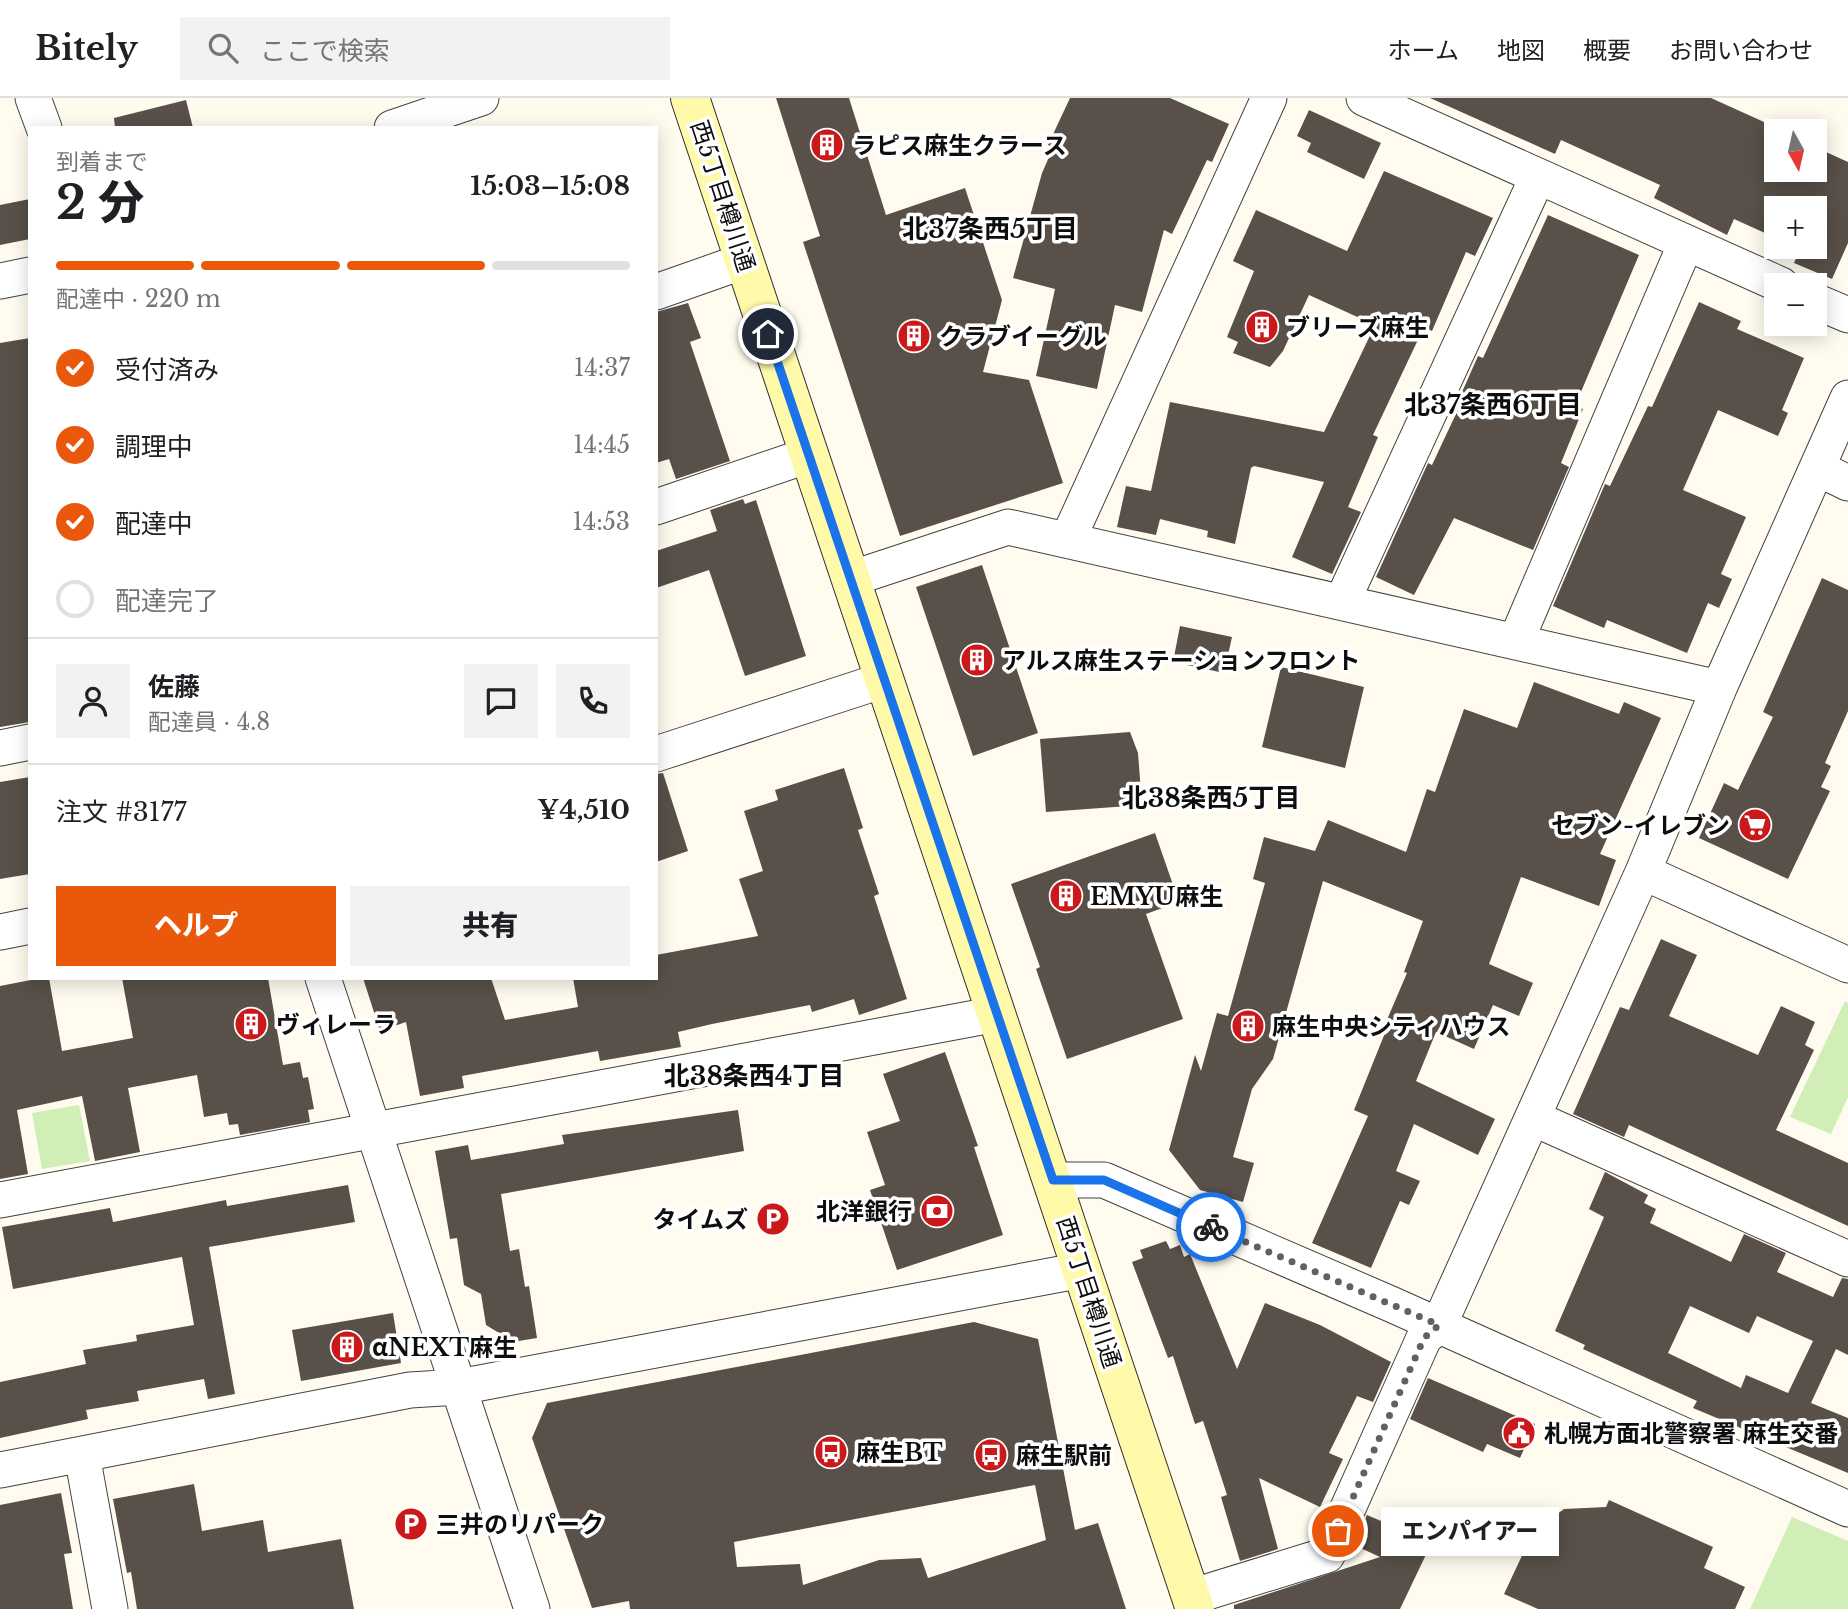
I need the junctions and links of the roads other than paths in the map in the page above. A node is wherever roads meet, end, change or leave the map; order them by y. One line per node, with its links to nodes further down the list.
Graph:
1 (33, 98): 6 (street)
2 (481, 98): 7 (street)
3 (690, 98): 10 (street, 西5丁目樽川通)
4 (1269, 98): 22 (street)
5 (1364, 98): 8 (street)
6 (43, 126)
7 (398, 126)
8 (1538, 176): 9 (street); 24 (street)
9 (1686, 243): 12 (street); 25 (street)
10 (744, 261): 14 (street); 18 (street, 西5丁目樽川通)
11 (28, 275): 13 (street)
12 (1764, 277)
13 (0, 281)
14 (658, 291)
15 (1827, 305): 16 (street)
16 (1848, 315)
17 (1848, 398): 19 (street)
18 (809, 454): 21 (street); 23 (street, 西5丁目樽川通)
19 (1817, 468): 20 (street); 27 (street)
20 (1848, 483)
21 (658, 507)
22 (1068, 539): 23 (street); 24 (street)
23 (850, 579): 26 (street, 西5丁目樽川通)
24 (1342, 602): 25 (street)
25 (1516, 641): 27 (street)
26 (884, 680): 30 (street); 36 (street, 西5丁目樽川通)
27 (1719, 688): 31 (street)
28 (28, 742): 29 (street)
29 (0, 748)
30 (658, 753)
31 (1643, 872): 34 (street); 37 (street)
32 (28, 926): 33 (street)
33 (0, 932)
34 (1847, 961)
35 (324, 980): 38 (street)
36 (997, 1014): 38 (street); 39 (street, 西5丁目樽川通)
37 (1534, 1118): 41 (street); 43 (street)
38 (374, 1131): 40 (street); 44 (street)
39 (1053, 1180): 42 (street, 西5丁目樽川通); 43 (street)
40 (0, 1200)
41 (1848, 1259)
42 (1082, 1270): 44 (street); 48 (street, 西5丁目樽川通)
43 (1439, 1325): 47 (street); 48 (street)
44 (459, 1387): 45 (street); 50 (street)
45 (82, 1455): 46 (street); 49 (street)
46 (0, 1470)
47 (1848, 1509)
48 (1193, 1603)
49 (110, 1609)
50 (532, 1609)

